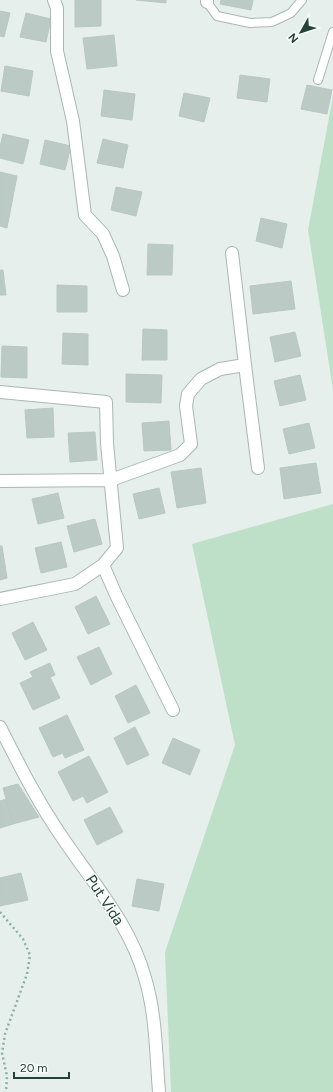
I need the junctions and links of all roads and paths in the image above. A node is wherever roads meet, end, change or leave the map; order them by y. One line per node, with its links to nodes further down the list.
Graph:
1 (54, 0): 7 (street)
2 (302, 0): 3 (lane)
3 (207, 1)
4 (333, 32): 5 (lane)
5 (318, 80)
6 (232, 253): 8 (street)
7 (123, 290)
8 (245, 365): 10 (street); 11 (street)
9 (0, 392): 11 (street)
10 (258, 468)
11 (111, 480): 12 (street); 13 (street)
12 (0, 481)
13 (103, 565): 14 (street); 15 (street)
14 (0, 599)
15 (173, 710)
16 (0, 727): 19 (street, Put Vida)
17 (0, 912): 18 (path)
18 (6, 1092)
19 (159, 1092)

